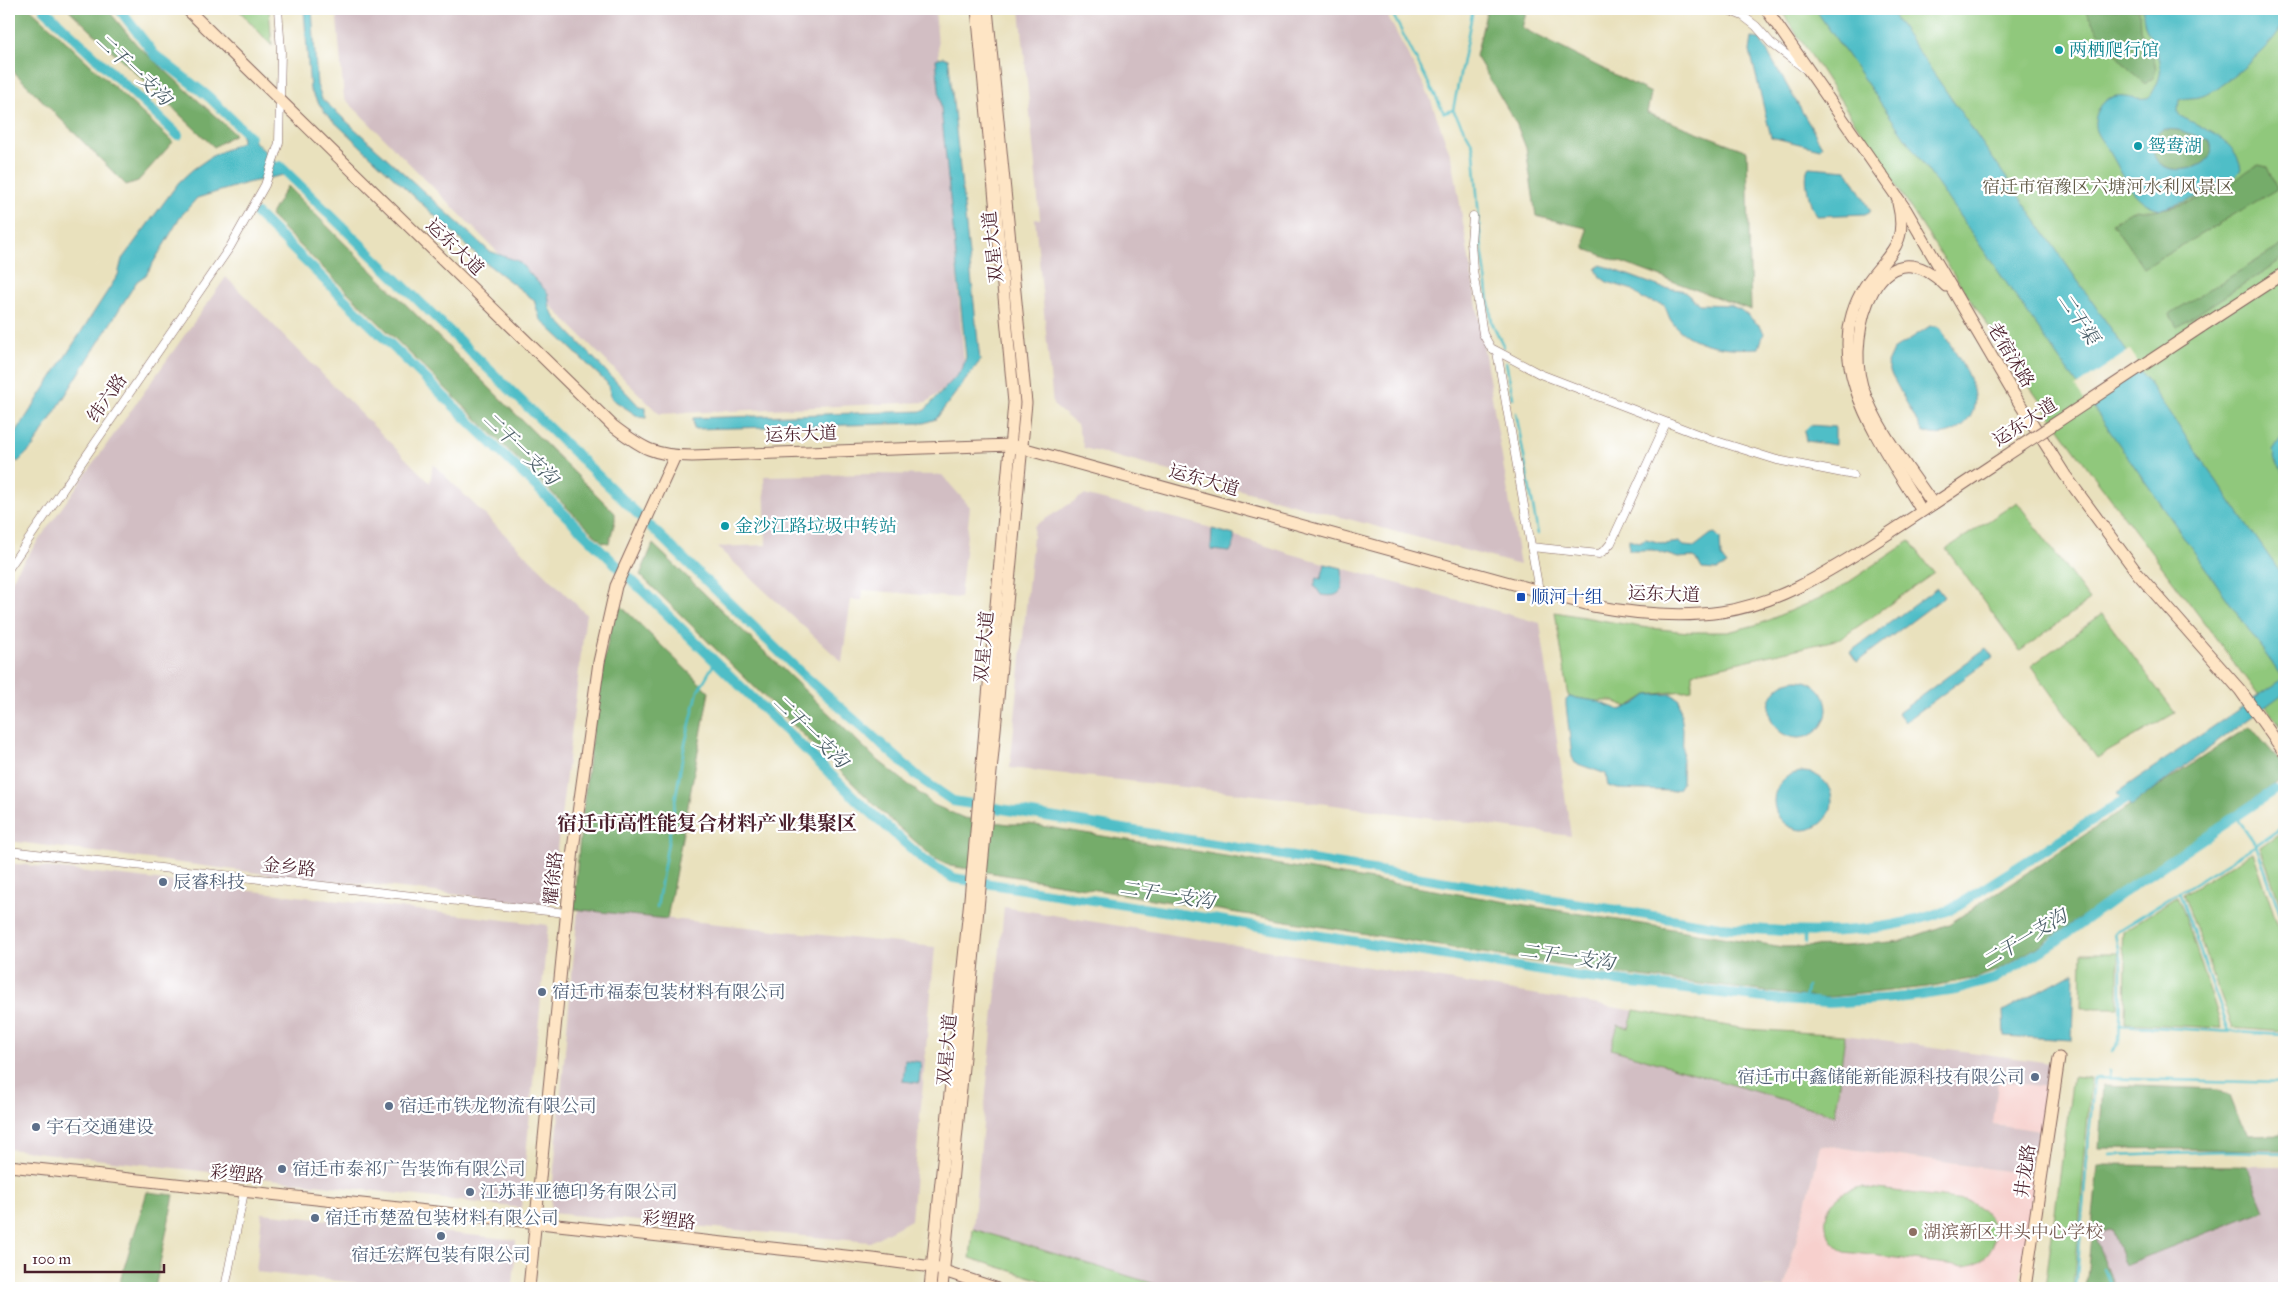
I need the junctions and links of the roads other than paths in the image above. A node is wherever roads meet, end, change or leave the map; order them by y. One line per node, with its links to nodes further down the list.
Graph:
1 (187, 9): 8 (street, 运东大道)
2 (278, 9): 8 (street)
3 (977, 9): 15 (street, 双星大道)
4 (986, 9): 15 (street, 双星大道)
5 (1726, 9): 7 (street)
6 (1766, 9): 7 (street, 老宿沭路)
7 (1811, 73): 9 (street, 老宿沭路)
8 (280, 101): 16 (street, 运东大道); 21 (street, 纬六路)
9 (1896, 194): 12 (street, 老宿沭路); 19 (street)
10 (1473, 216): 13 (street)
11 (2284, 273): 18 (street, 运东大道, bridge)
12 (1956, 296): 18 (street); 23 (street, 老宿沭路)
13 (1497, 352): 14 (street); 20 (street)
14 (1666, 423): 17 (street); 20 (street)
15 (1016, 446): 16 (street, 运东大道); 22 (street, 运东大道); 25 (street, 双星大道)
16 (675, 456): 26 (street, 耀徐路)
17 (1853, 475)
18 (1933, 504): 19 (street, 运东大道)
19 (1922, 511): 22 (street, 运东大道)
20 (1531, 548): 22 (street)
21 (9, 568)
22 (1539, 591)
23 (2284, 752)
24 (9, 851): 26 (street, 金乡路)
25 (974, 899): 31 (street, 双星大道); 32 (street, 双星大道)
26 (566, 913): 30 (street, 耀徐路)
27 (2058, 1058): 38 (street, 井龙路)
28 (9, 1166): 29 (street, 彩塑路)
29 (244, 1192): 30 (street, 彩塑路); 33 (street)
30 (535, 1223): 31 (street, 彩塑路); 34 (street, 耀徐路)
31 (932, 1267): 32 (street, 彩塑路); 35 (street, 双星大道)
32 (944, 1271): 36 (street, 双星大道); 37 (street, 彩塑路)
33 (225, 1288)
34 (529, 1288)
35 (930, 1288)
36 (942, 1288)
37 (995, 1288)
38 (2025, 1288)

